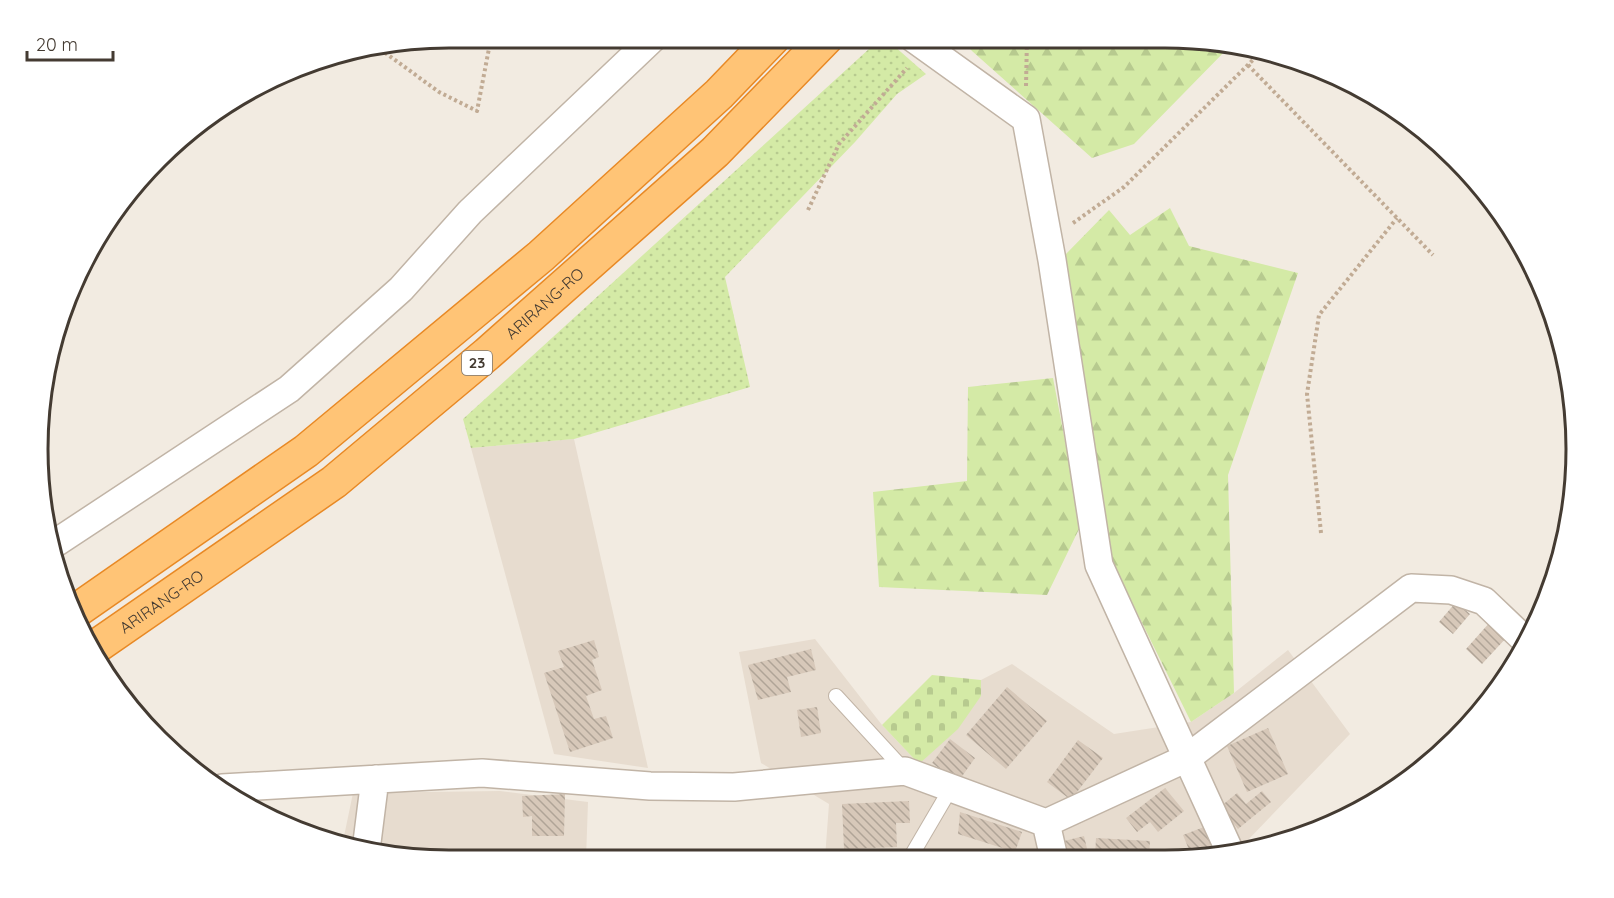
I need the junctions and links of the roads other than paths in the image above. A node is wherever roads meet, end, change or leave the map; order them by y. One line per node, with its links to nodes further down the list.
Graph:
1 (642, 48): 5 (street)
2 (763, 48): 6 (highway, 23)
3 (816, 48): 8 (highway, ARIRANG-RO / 23)
4 (926, 48): 10 (street)
5 (59, 541)
6 (81, 607)
7 (1520, 635): 10 (street)
8 (99, 644)
9 (836, 696): 11 (lane)
10 (1187, 758): 15 (street); 17 (street)
11 (905, 771): 12 (street); 14 (street)
12 (375, 779): 13 (street); 16 (street)
13 (234, 787)
14 (951, 788): 15 (street); 18 (lane)
15 (1046, 823): 19 (street)
16 (367, 841)
17 (1227, 845)
18 (915, 850)
19 (1052, 850)

